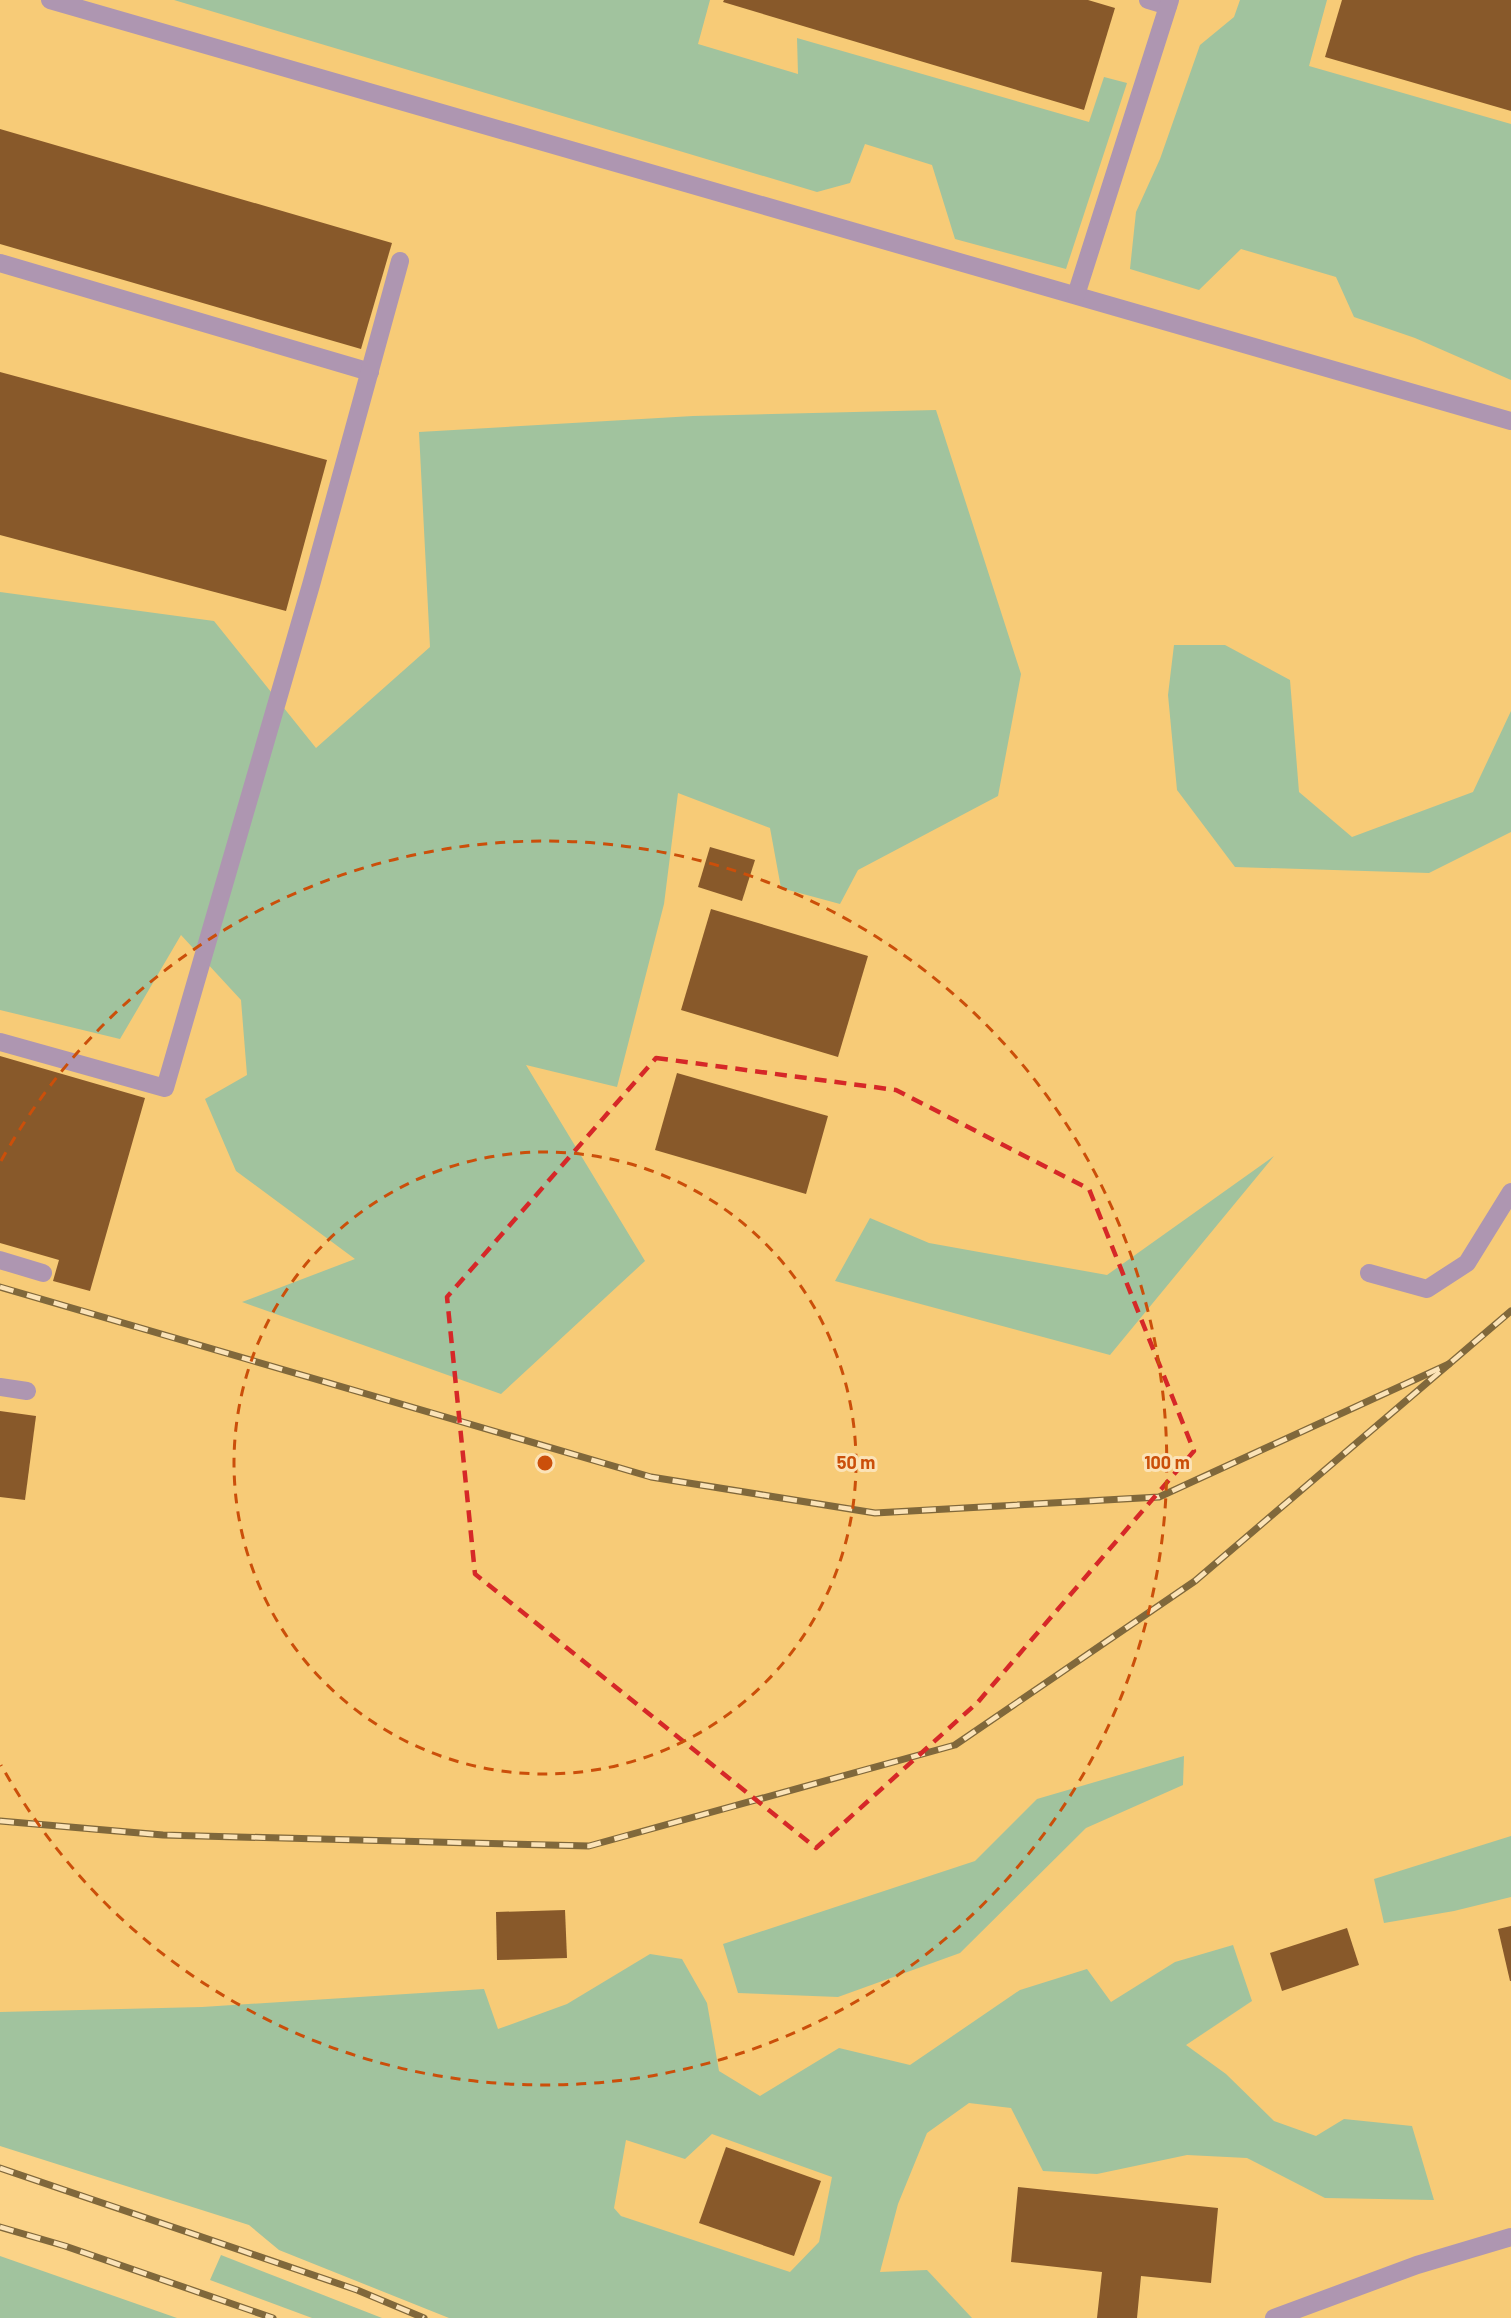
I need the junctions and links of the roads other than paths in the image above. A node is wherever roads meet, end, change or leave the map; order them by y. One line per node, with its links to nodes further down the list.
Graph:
1 (50, 0): 6 (lane)
2 (1148, 0): 3 (lane)
3 (1169, 3): 6 (lane)
4 (400, 261): 7 (lane)
5 (0, 263): 7 (lane)
6 (1076, 295): 8 (lane)
7 (370, 372): 9 (lane)
8 (1511, 421)
9 (0, 1042)
10 (1511, 1192): 12 (lane)
11 (0, 1260): 13 (lane)
12 (1369, 1272)
13 (43, 1273)
14 (0, 1387): 15 (lane)
15 (27, 1391)
16 (1511, 2237): 17 (lane)
17 (1274, 2318)

